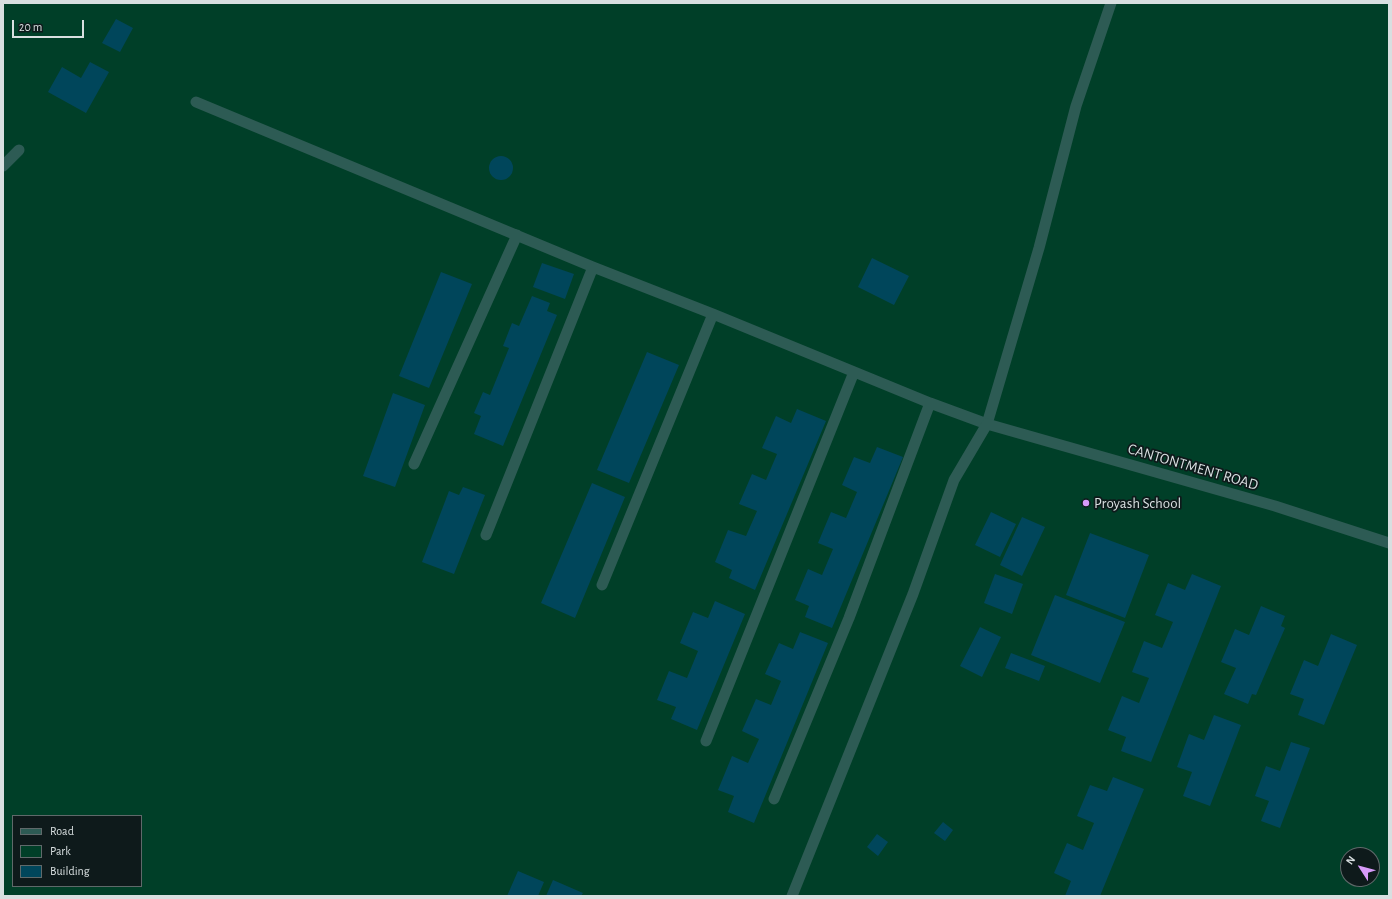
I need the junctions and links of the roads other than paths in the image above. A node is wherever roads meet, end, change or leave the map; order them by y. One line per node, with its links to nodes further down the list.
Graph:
1 (1111, 3): 10 (street)
2 (196, 102): 5 (street, CANTONTMENT ROAD)
3 (19, 150): 4 (street)
4 (3, 166)
5 (517, 235): 6 (street, CANTONTMENT ROAD); 11 (street)
6 (593, 267): 7 (street, CANTONTMENT ROAD); 12 (street)
7 (713, 314): 8 (street, CANTONTMENT ROAD); 14 (street)
8 (854, 372): 9 (street, CANTONTMENT ROAD); 15 (street)
9 (930, 403): 10 (street, CANTONTMENT ROAD); 16 (street)
10 (987, 424): 13 (street, CANTONTMENT ROAD); 17 (street)
11 (414, 464)
12 (486, 535)
13 (1389, 543)
14 (602, 585)
15 (706, 741)
16 (774, 799)
17 (792, 896)

